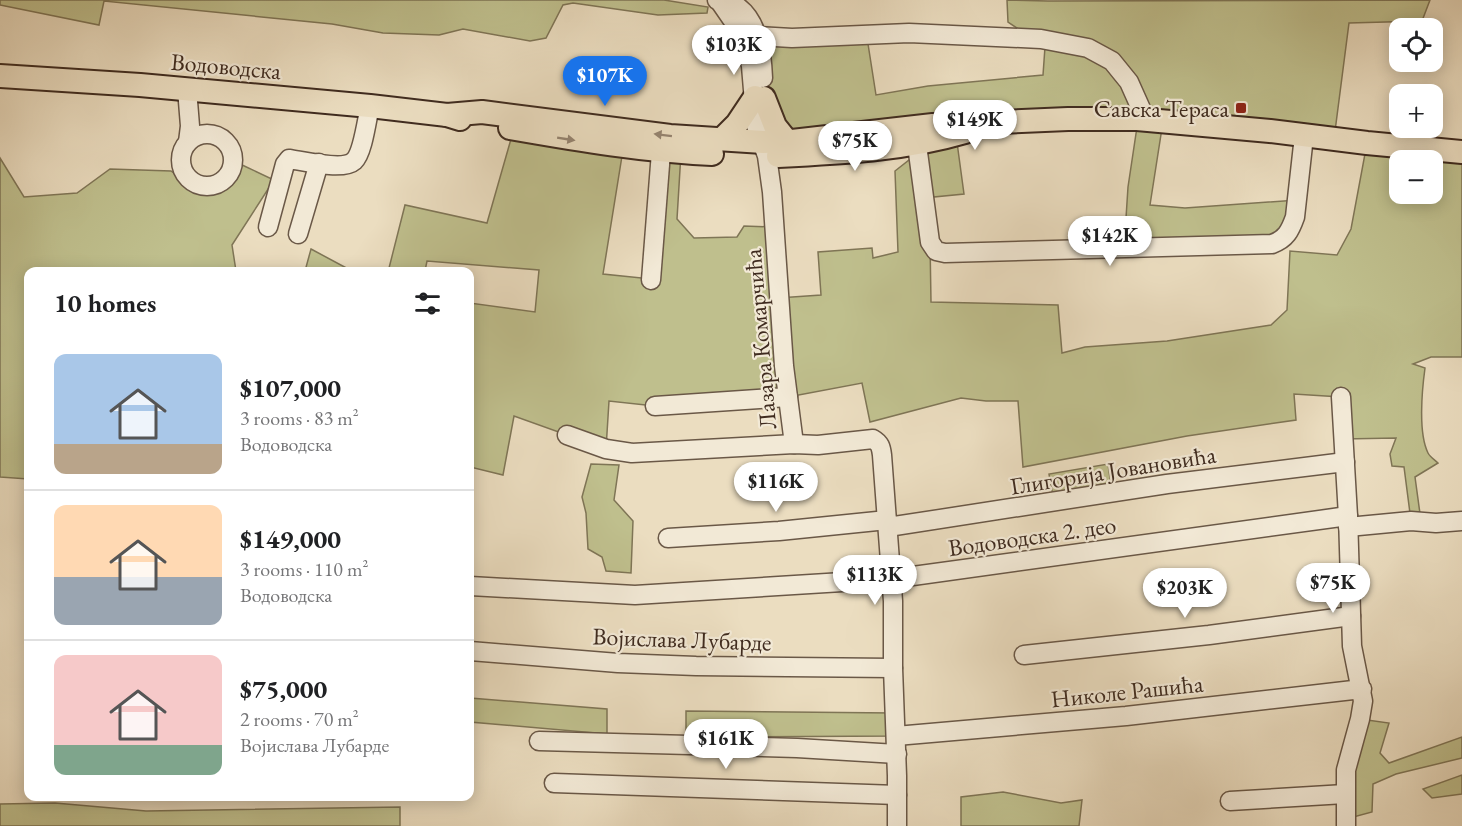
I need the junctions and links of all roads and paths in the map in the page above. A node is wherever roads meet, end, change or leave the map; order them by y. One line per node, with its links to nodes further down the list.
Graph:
1 (719, 1): 2 (street); 5 (street)
2 (757, 36): 5 (street); 8 (street)
3 (0, 75): 4 (main road, Водоводска)
4 (187, 89): 6 (main road, Водоводска); 13 (street)
5 (759, 97): 11 (main road); 12 (main road); 15 (street, Лазара Комарчића)
6 (370, 106): 7 (main road, Водоводска); 18 (street)
7 (447, 115): 11 (main road, Водоводска, one-way to 7); 16 (main road, Водоводска, one-way to 16)
8 (1146, 120): 9 (main road, Водоводска); 10 (main road, Водоводска)
9 (1001, 122): 12 (main road, Водоводска); 14 (main road, Водоводска)
10 (1304, 136): 14 (street); 17 (main road, Водоводска)
11 (722, 139): 15 (main road, Водоводска)
12 (787, 141): 15 (main road, Водоводска)
13 (188, 142)
14 (917, 145): 15 (main road, Водоводска)
15 (765, 149): 16 (main road, Водоводска); 22 (street, Лазара Комарчића)
16 (661, 152): 21 (street)
17 (1462, 152)
18 (319, 163): 19 (street); 20 (street)
19 (268, 227)
20 (298, 234)
21 (651, 280)
22 (788, 397): 24 (street); 26 (street, Лазара Комарчића)
23 (1341, 397): 27 (street)
24 (655, 406)
25 (567, 435): 26 (street)
26 (794, 444): 30 (street, Лазара Комарчића)
27 (1345, 462): 28 (street); 30 (street, Глигорија Јовановића)
28 (1348, 521): 29 (street, Водоводска 2. део); 32 (street, Водоводска 2. део); 34 (street)
29 (1462, 521)
30 (887, 524): 31 (street, Глигорија Јовановића); 32 (street, Лазара Комарчића)
31 (668, 538)
32 (891, 579): 33 (street, Водоводска 2. део); 37 (street, Лазара Комарчића)
33 (474, 586)
34 (1351, 616): 36 (street); 38 (street)
35 (474, 651): 37 (street, Војислава Лубарде)
36 (1024, 655)
37 (893, 668): 40 (street, Лазара Комарчића)
38 (1362, 689): 40 (street, Николе Рашића); 42 (street)
39 (539, 741): 40 (street)
40 (896, 745): 43 (street, Лазара Комарчића)
41 (554, 783): 43 (street)
42 (1345, 794): 44 (street); 46 (street)
43 (897, 795): 45 (street, Лазара Комарчића)
44 (1230, 801)
45 (897, 826)
46 (1346, 826)

